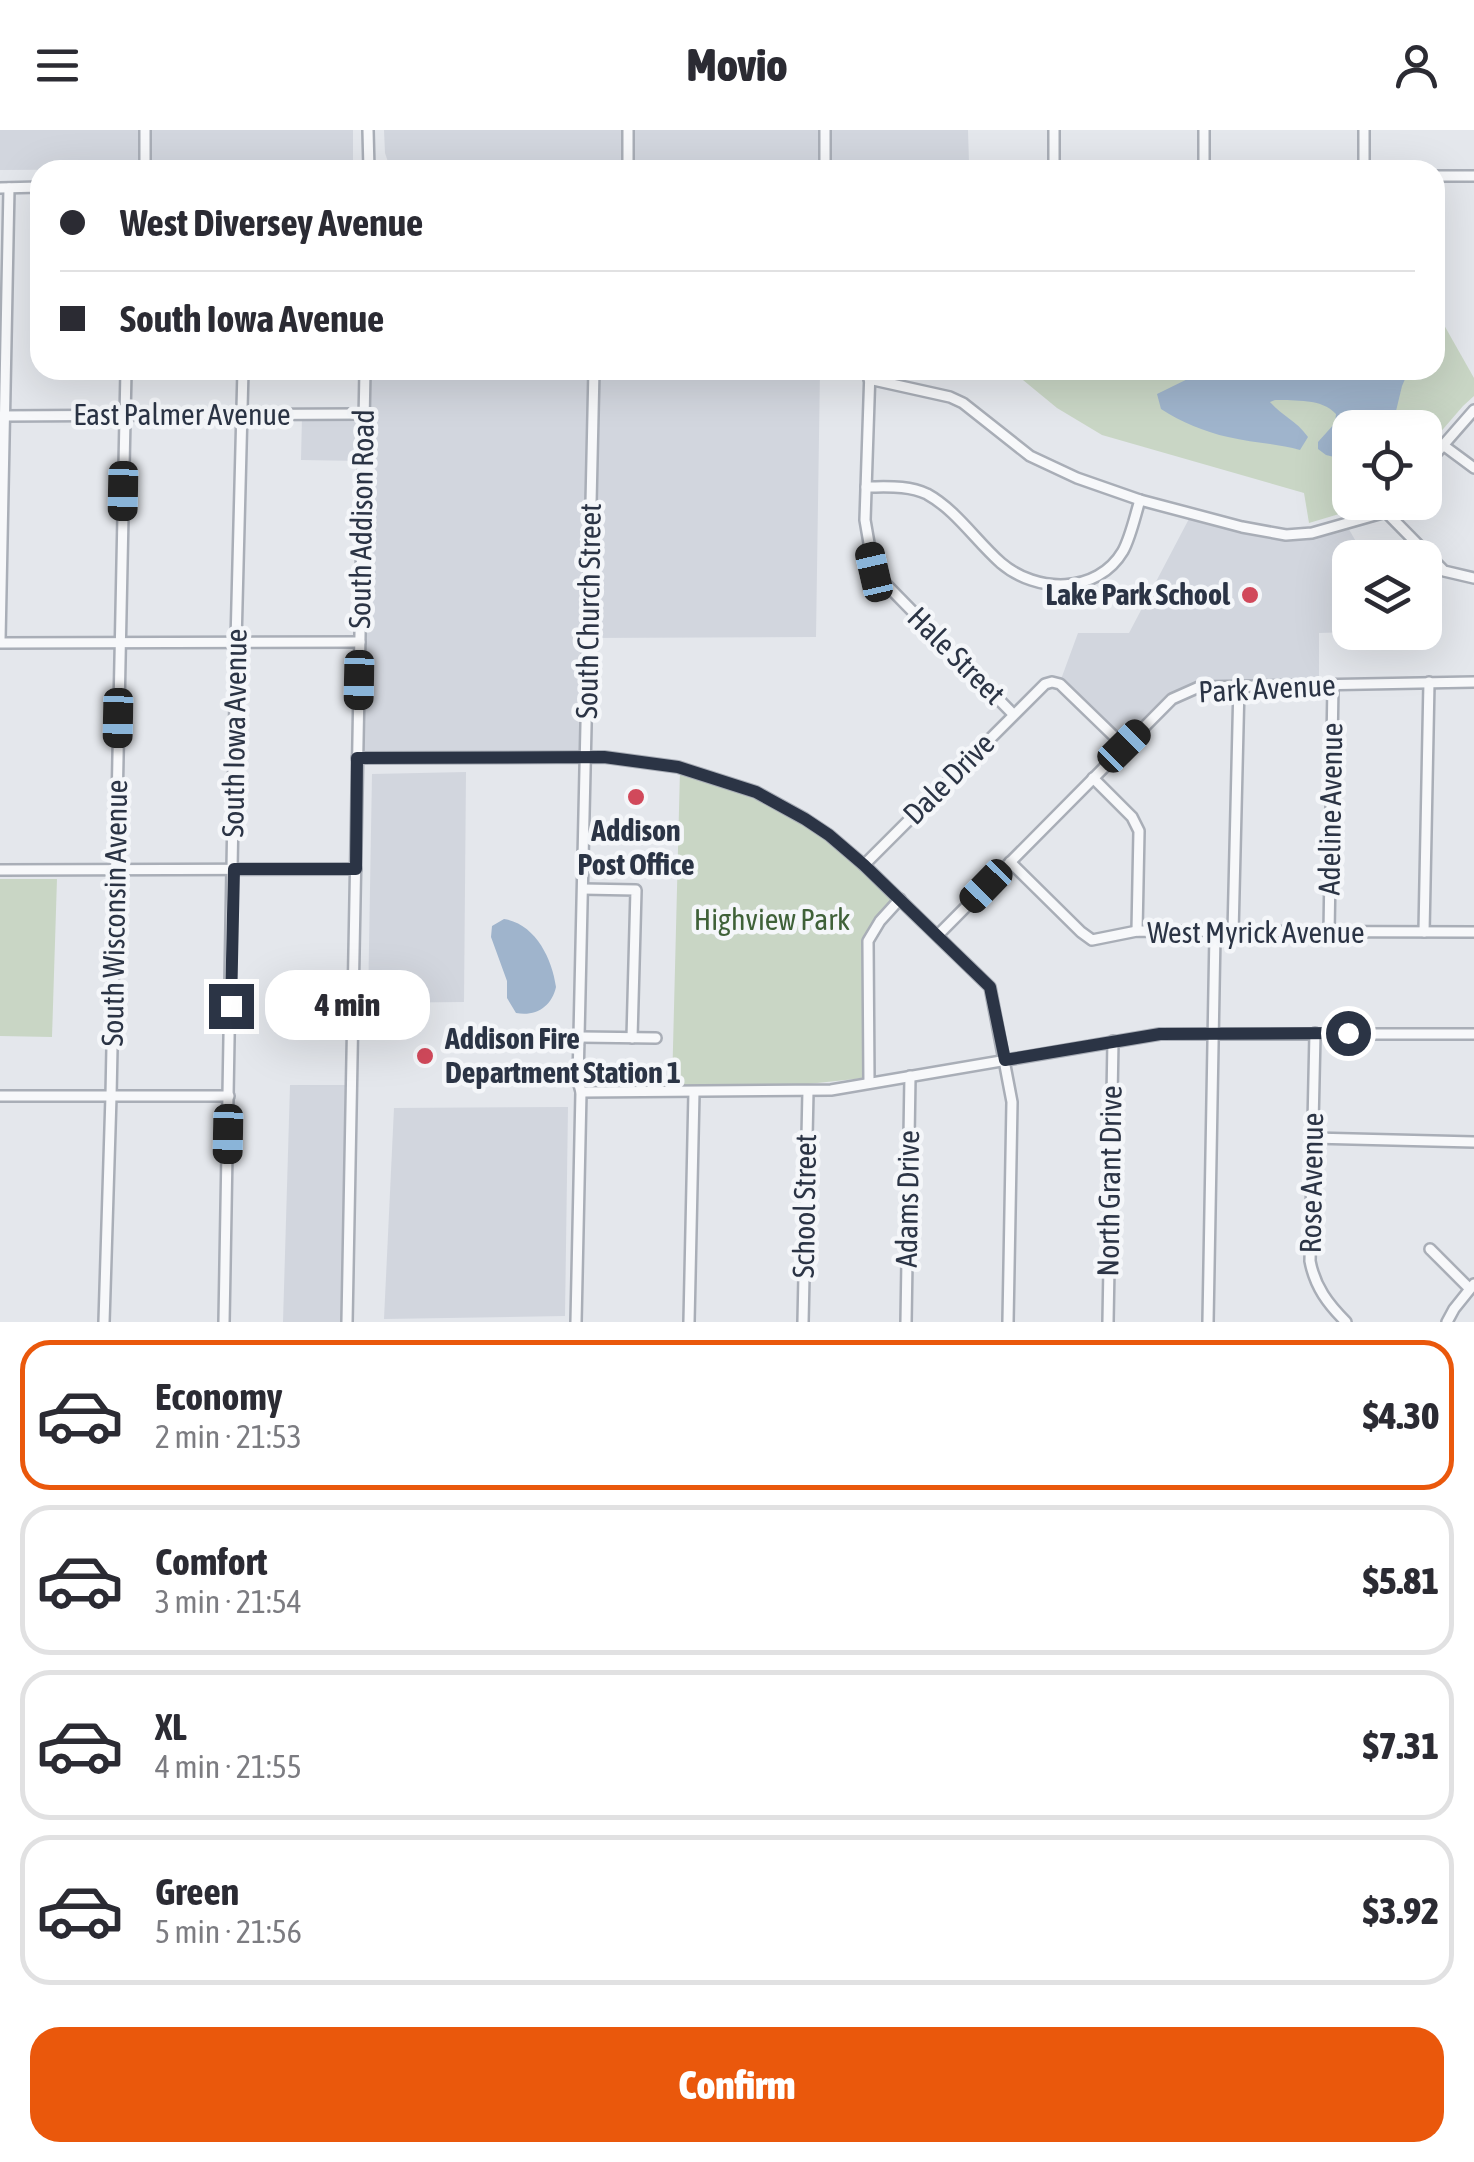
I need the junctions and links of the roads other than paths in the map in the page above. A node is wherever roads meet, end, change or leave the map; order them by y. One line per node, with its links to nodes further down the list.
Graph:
1 (145, 130): 8 (street)
2 (368, 130): 9 (street)
3 (628, 130): 10 (street)
4 (825, 130): 11 (street)
5 (1054, 130): 12 (street)
6 (1204, 130): 13 (street)
7 (1364, 130): 14 (street)
8 (145, 160)
9 (368, 160)
10 (628, 160)
11 (825, 160)
12 (1054, 160)
13 (1204, 160)
14 (1364, 160)
15 (1445, 176): 16 (street)
16 (1474, 176)
17 (4, 188): 18 (street); 27 (street)
18 (30, 188)
19 (126, 380): 28 (street, South Wisconsin Avenue)
20 (244, 380): 29 (street, South Iowa Avenue)
21 (365, 380): 26 (street, South Addison Road)
22 (594, 380): 47 (street, South Church Street)
23 (869, 380): 32 (street, Hale Street)
24 (891, 380): 33 (street)
25 (1474, 410): 30 (street)
26 (364, 414): 29 (street, East Palmer Avenue); 40 (street, South Addison Road)
27 (2, 416): 28 (street, East Palmer Avenue); 37 (street)
28 (125, 416): 29 (street, East Palmer Avenue); 38 (street, South Wisconsin Avenue)
29 (242, 416): 39 (street, South Iowa Avenue)
30 (1443, 445): 31 (street)
31 (1474, 468)
32 (866, 487): 33 (street); 45 (street, Hale Street)
33 (1140, 500): 34 (street)
34 (1359, 520)
35 (1393, 520): 36 (street)
36 (1474, 578)
37 (0, 642): 38 (street)
38 (120, 642): 39 (street); 55 (street, South Wisconsin Avenue)
39 (236, 642): 40 (street); 52 (street, South Iowa Avenue)
40 (360, 642): 48 (street, South Addison Road)
41 (1428, 682): 42 (street, Park Avenue); 43 (street, Park Avenue); 59 (street)
42 (1474, 682)
43 (1333, 684): 44 (street, Park Avenue); 62 (street, Adeline Avenue)
44 (1238, 685): 46 (street, Park Avenue); 63 (street)
45 (1013, 714): 46 (street, Dale Drive); 51 (street, Dale Drive)
46 (1124, 746): 49 (street, Park Avenue)
47 (586, 757): 48 (street); 51 (street); 56 (street, South Church Street)
48 (357, 758): 53 (street, South Addison Road)
49 (1093, 778): 50 (street, Park Avenue); 58 (street)
50 (1010, 862): 58 (street, West Myrick Avenue); 64 (street, Park Avenue)
51 (864, 865): 57 (street)
52 (234, 869): 53 (street); 55 (street); 80 (street, South Iowa Avenue)
53 (356, 869): 87 (street, South Addison Road)
54 (0, 870): 55 (street)
55 (115, 870): 79 (street, South Wisconsin Avenue)
56 (583, 889): 68 (street, South Church Street); 69 (street)
57 (900, 900): 64 (street); 74 (street)
58 (1137, 932): 61 (street, West Myrick Avenue)
59 (1424, 932): 60 (street, West Myrick Avenue); 62 (street, West Myrick Avenue)
60 (1474, 932)
61 (1215, 933): 63 (street, West Myrick Avenue); 65 (street)
62 (1329, 933): 63 (street, West Myrick Avenue)
63 (1234, 934)
64 (938, 935): 72 (street)
65 (1213, 1033): 66 (street); 71 (street); 94 (street)
66 (1316, 1033): 67 (street); 81 (street, Rose Avenue)
67 (1474, 1034)
68 (580, 1038): 69 (street); 76 (street, South Church Street)
69 (632, 1038): 70 (street)
70 (656, 1038)
71 (1113, 1040): 72 (street); 93 (street, North Grant Drive)
72 (1005, 1060): 73 (street); 92 (street)
73 (910, 1076): 74 (street); 91 (street, Adams Drive)
74 (869, 1083): 75 (street)
75 (808, 1091): 77 (street); 90 (street, School Street)
76 (581, 1092): 77 (street); 88 (street, South Church Street)
77 (694, 1092): 89 (street)
78 (0, 1096): 79 (street)
79 (111, 1096): 80 (street); 85 (street, South Wisconsin Avenue)
80 (229, 1096): 86 (street, South Iowa Avenue)
81 (1312, 1138): 82 (street); 95 (street, Rose Avenue)
82 (1474, 1142)
83 (1430, 1249): 84 (street)
84 (1471, 1286): 96 (street)
85 (104, 1322)
86 (224, 1322)
87 (347, 1322)
88 (576, 1322)
89 (689, 1322)
90 (803, 1322)
91 (906, 1322)
92 (1008, 1322)
93 (1108, 1322)
94 (1208, 1322)
95 (1346, 1322)
96 (1447, 1322)

